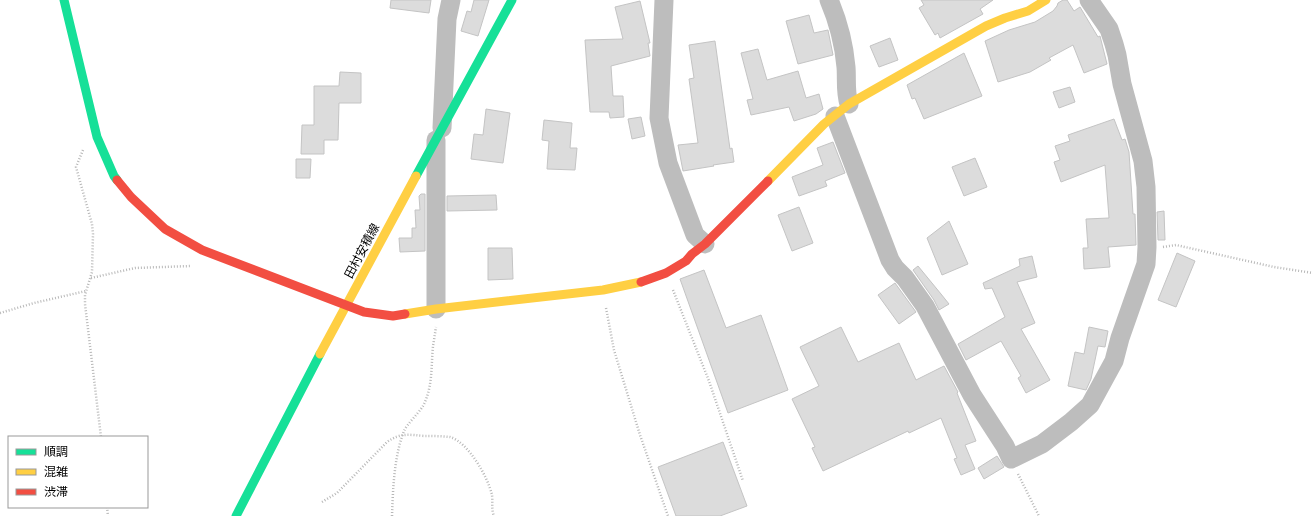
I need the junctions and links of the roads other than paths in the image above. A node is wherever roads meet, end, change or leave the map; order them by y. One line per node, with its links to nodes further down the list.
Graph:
1 (64, 0): 11 (street)
2 (451, 0): 9 (street)
3 (512, 0): 9 (street, 田村安積線)
4 (664, 0): 10 (street)
5 (829, 0): 8 (street)
6 (1046, 0): 8 (street)
7 (1089, 0): 8 (street)
8 (842, 110): 10 (street)
9 (439, 134): 11 (street, 田村安積線); 12 (street)
10 (705, 244): 12 (street)
11 (346, 305): 12 (street); 13 (street, 田村安積線)
12 (436, 309)
13 (236, 516)

